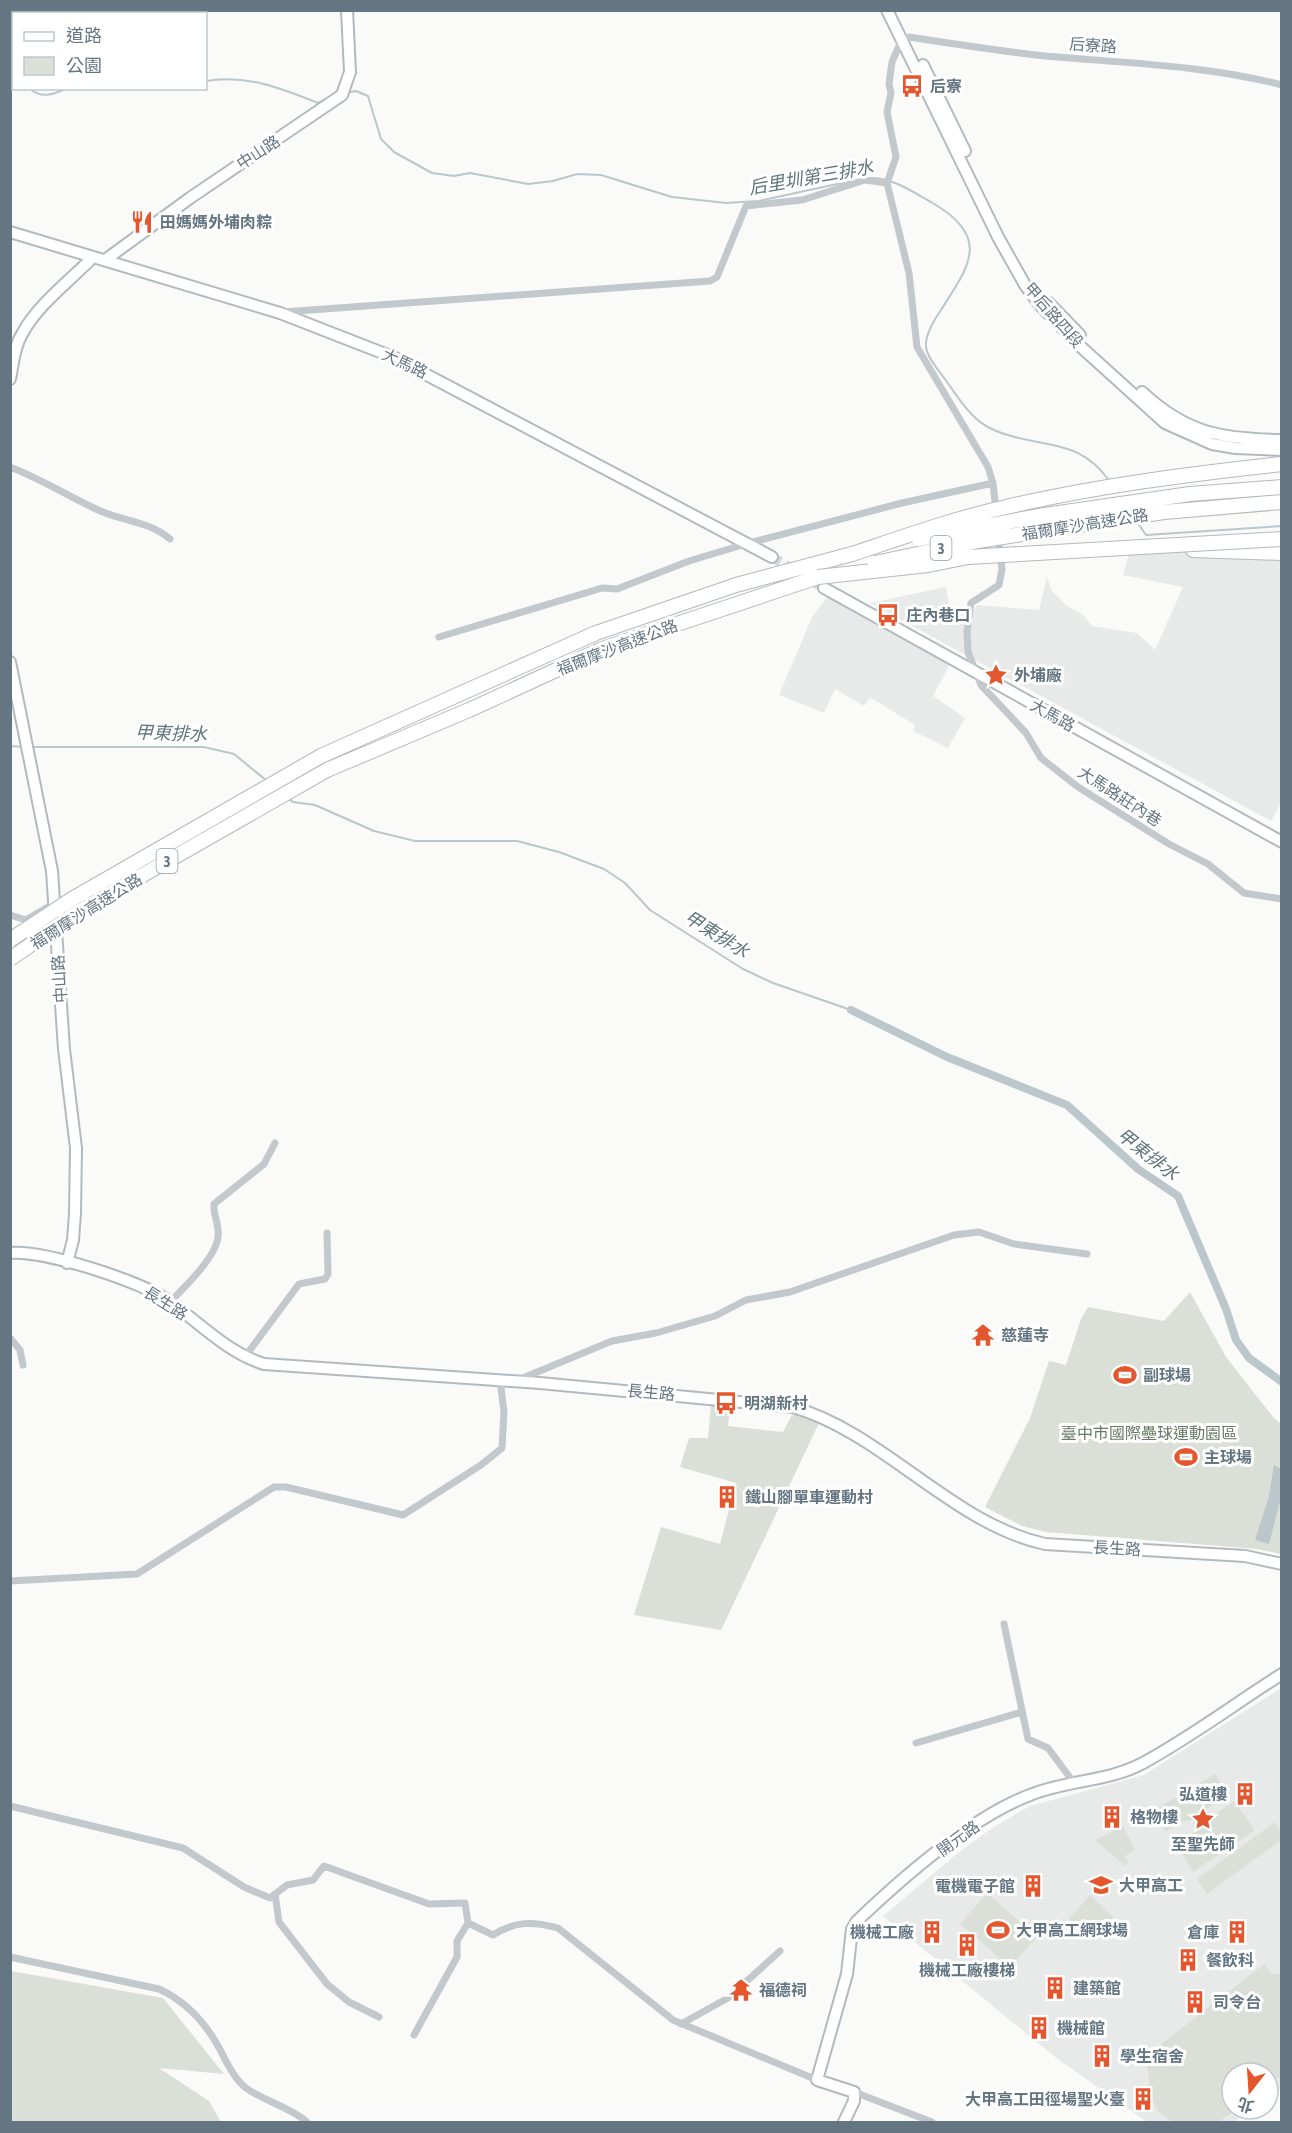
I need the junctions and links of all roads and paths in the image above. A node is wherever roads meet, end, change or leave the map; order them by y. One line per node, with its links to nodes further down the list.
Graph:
1 (347, 10): 9 (street, 中山路)
2 (887, 10): 4 (street, 甲后路四段)
3 (895, 10): 4 (street, 甲后路四段)
4 (905, 38): 5 (street, 后寮路); 6 (street); 12 (street, 甲后路四段); 13 (street, 甲后路四段)
5 (1281, 85)
6 (887, 183): 10 (street); 16 (street)
7 (10, 232): 8 (street, 大馬路)
8 (93, 257): 9 (street, 大馬路); 11 (street)
9 (105, 260): 10 (street, 大馬路)
10 (280, 313): 21 (street, 大馬路)
11 (10, 379)
12 (1281, 440)
13 (1281, 450)
14 (1281, 464): 24 (highway, bridge)
15 (10, 467): 19 (street)
16 (993, 483): 21 (street); 29 (street, 大馬路莊內巷)
17 (1281, 487): 24 (highway, 福爾摩沙高速公路 / 3, bridge)
18 (1281, 502): 26 (highway, 福爾摩沙高速公路 / 3, bridge)
19 (170, 539)
20 (1281, 539): 22 (highway, bridge)
21 (749, 543): 25 (street, 大馬路); 27 (street)
22 (1134, 549): 23 (highway, bridge); 26 (highway, bridge)
23 (1281, 553)
24 (852, 554): 34 (highway, 福爾摩沙高速公路 / 3, bridge)
25 (772, 557)
26 (821, 583): 29 (street, 大馬路); 35 (highway, 福爾摩沙高速公路 / 3, bridge)
27 (439, 637)
28 (10, 662): 32 (street, 中山路)
29 (976, 673): 30 (street, 大馬路); 31 (street, 大馬路莊內巷)
30 (1281, 842)
31 (1281, 899)
32 (53, 904): 33 (street); 40 (street, 中山路)
33 (10, 915)
34 (10, 940)
35 (10, 959)
36 (276, 1143): 41 (street)
37 (327, 1233): 43 (street)
38 (10, 1253): 40 (street, 長生路)
39 (1087, 1254): 46 (street)
40 (67, 1263): 41 (street, 長生路)
41 (170, 1302): 43 (street, 長生路)
42 (10, 1338): 44 (street)
43 (244, 1358): 45 (street, 長生路)
44 (23, 1365)
45 (500, 1380): 46 (street, 長生路); 48 (street)
46 (515, 1381): 47 (street, 長生路)
47 (1281, 1564)
48 (10, 1581)
49 (1004, 1624): 51 (street)
50 (1281, 1674): 53 (street, 開元路)
51 (1022, 1712): 52 (street); 53 (street)
52 (916, 1743)
53 (1074, 1783): 62 (street, 開元路)
54 (10, 1806): 55 (street)
55 (275, 1894): 56 (street); 59 (street)
56 (468, 1923): 60 (street); 61 (street)
57 (780, 1951): 60 (street)
58 (10, 1957): 64 (street)
59 (379, 2017)
60 (681, 2024): 62 (street)
61 (414, 2035)
62 (817, 2080): 63 (street)
63 (854, 2092): 65 (street); 66 (street)
64 (307, 2122)
65 (844, 2122)
66 (932, 2122)

